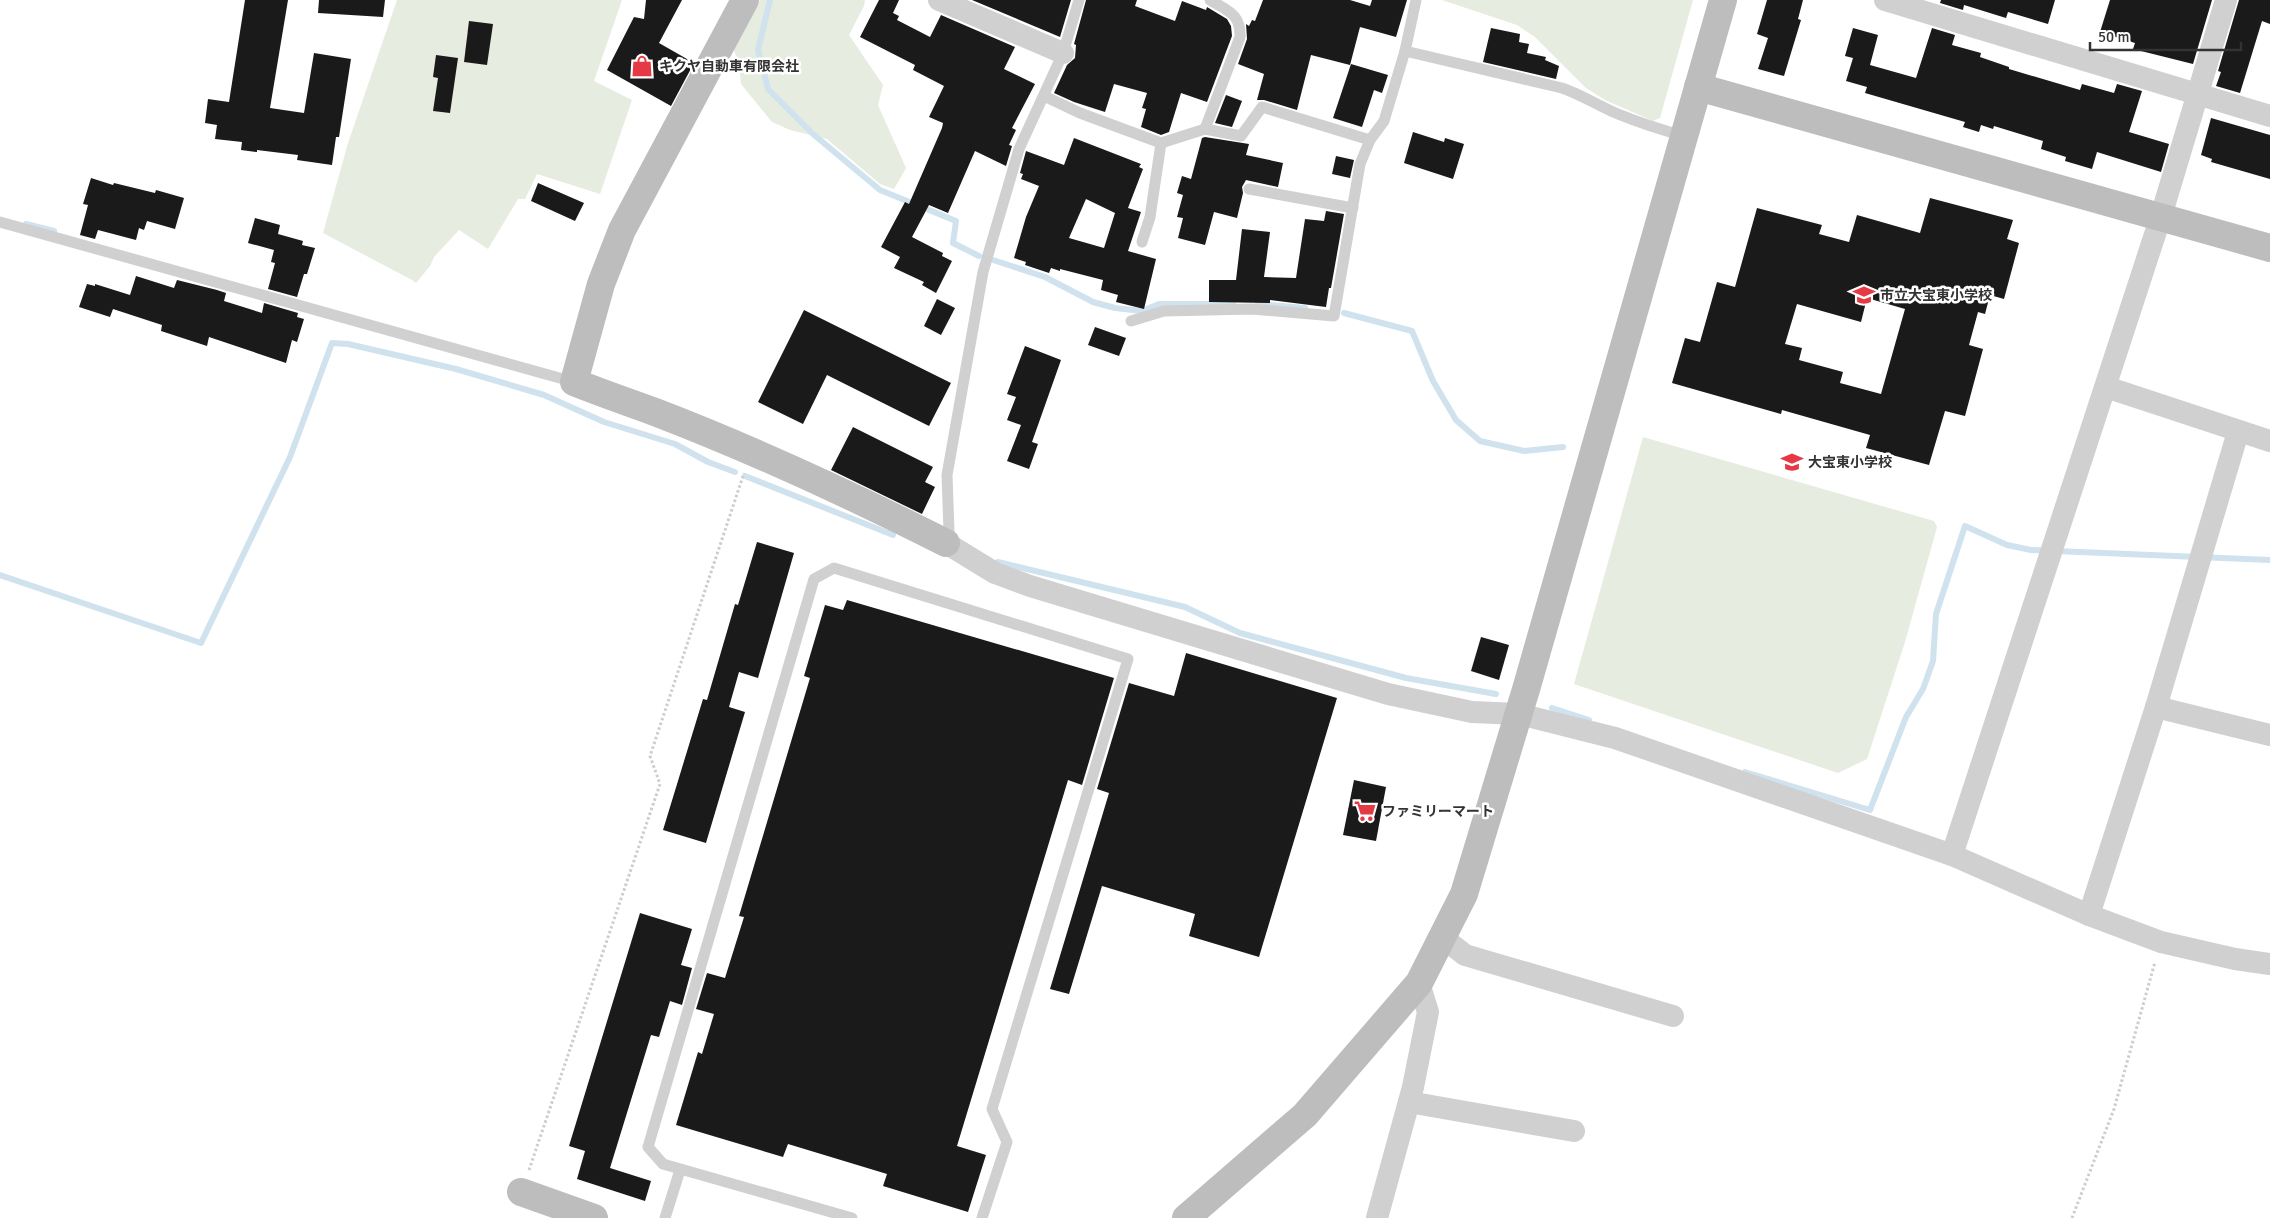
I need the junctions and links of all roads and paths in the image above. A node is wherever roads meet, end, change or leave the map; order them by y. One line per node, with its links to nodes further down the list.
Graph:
1 (745, 0): 26 (street)
2 (939, 0): 10 (street)
3 (1079, 0): 10 (lane)
4 (1210, 0): 15 (lane)
5 (1416, 0): 9 (lane)
6 (1722, 0): 11 (street)
7 (1886, 0): 12 (street)
8 (2226, 0): 12 (street)
9 (1405, 51): 16 (lane); 17 (lane)
10 (1063, 53): 13 (lane)
11 (1698, 87): 16 (street); 21 (street)
12 (2198, 95): 14 (street); 21 (street)
13 (1044, 96): 18 (lane); 31 (lane)
14 (2270, 116)
15 (1205, 129): 17 (lane); 18 (lane)
16 (1684, 136): 33 (street)
17 (1370, 140): 20 (lane)
18 (1161, 143): 23 (lane)
19 (1249, 189): 20 (lane)
20 (1353, 208): 25 (lane)
21 (2161, 216): 24 (street); 27 (street)
22 (0, 222): 26 (lane)
23 (1142, 242)
24 (2270, 248)
25 (1131, 321)
26 (574, 382): 30 (street)
27 (2106, 387): 28 (street); 35 (street)
28 (2238, 432): 29 (street); 32 (street)
29 (2270, 441)
30 (751, 452): 31 (street); 45 (path)
31 (946, 543): 33 (street)
32 (2156, 707): 34 (street); 36 (street)
33 (1519, 714): 35 (street); 37 (street)
34 (2270, 735)
35 (1952, 854): 36 (street)
36 (2089, 915): 38 (street)
37 (1442, 937): 40 (street); 41 (street)
38 (2161, 942): 39 (street); 52 (path)
39 (2270, 964)
40 (1419, 983): 42 (street); 50 (street)
41 (1674, 1016)
42 (1409, 1102): 43 (street); 51 (street)
43 (1574, 1131)
44 (680, 1170): 47 (lane); 48 (lane); 49 (lane)
45 (521, 1192): 46 (street)
46 (594, 1218)
47 (665, 1218)
48 (852, 1218)
49 (982, 1218)
50 (1186, 1218)
51 (1377, 1218)
52 (2072, 1218)

